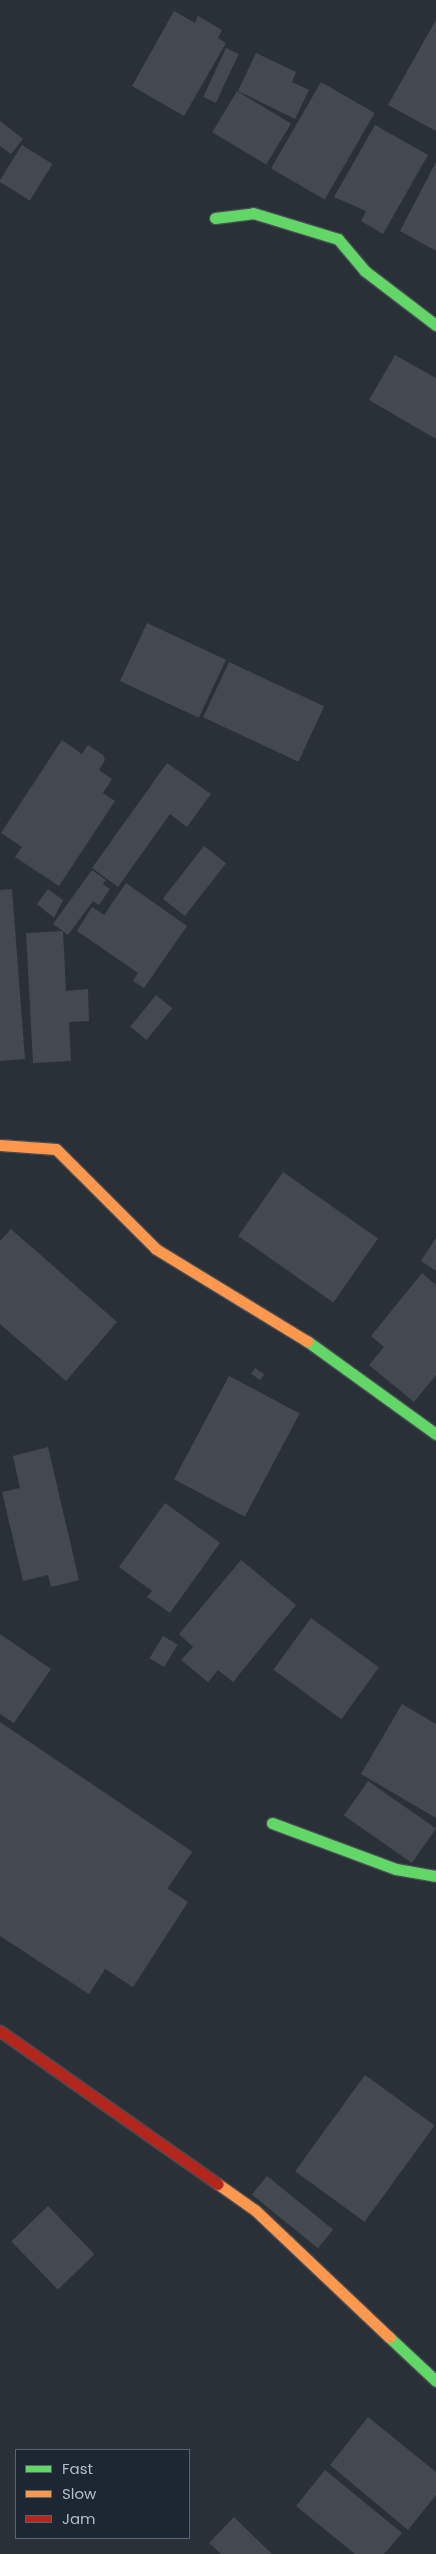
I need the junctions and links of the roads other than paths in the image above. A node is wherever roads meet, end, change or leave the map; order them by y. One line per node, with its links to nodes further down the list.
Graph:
1 (215, 218): 2 (street)
2 (436, 325)
3 (0, 1145): 4 (street)
4 (436, 1434)
5 (272, 1823): 6 (street)
6 (436, 1876)
7 (0, 2031): 8 (street)
8 (436, 2381)

